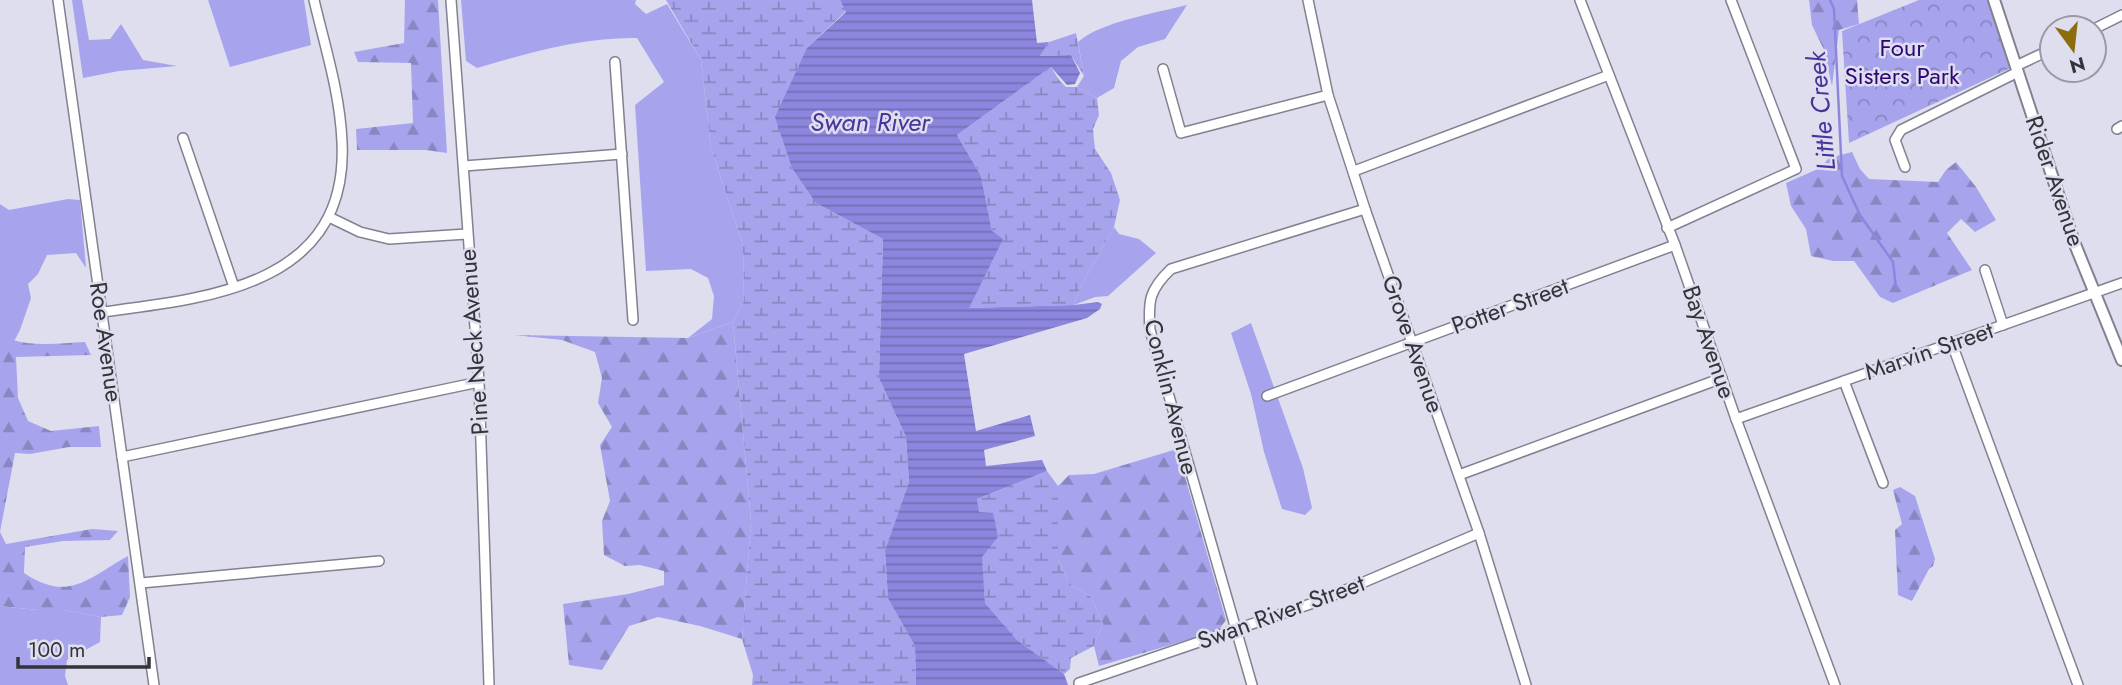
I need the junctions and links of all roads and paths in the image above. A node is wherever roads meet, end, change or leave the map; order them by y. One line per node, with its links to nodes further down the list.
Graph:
1 (58, 0): 28 (street, Roe Avenue)
2 (314, 0): 20 (street)
3 (451, 0): 16 (street, Pine Neck Avenue)
4 (1308, 0): 13 (street, Grove Avenue)
5 (1580, 0): 12 (street, Bay Avenue)
6 (1731, 0): 21 (street)
7 (1994, 0): 11 (street, Rider Avenue)
8 (2038, 57): 11 (street)
9 (615, 62): 15 (street)
10 (1163, 69): 13 (street)
11 (2017, 69): 17 (street); 27 (street, Rider Avenue)
12 (1609, 75): 18 (street); 21 (street, Bay Avenue)
13 (1328, 95): 18 (street, Grove Avenue)
14 (183, 138): 26 (street)
15 (622, 154): 16 (street); 29 (street)
16 (464, 166): 22 (street, Pine Neck Avenue)
17 (1905, 167)
18 (1354, 171): 19 (street, Grove Avenue)
19 (1365, 209): 31 (street, Grove Avenue); 45 (street, Conklin Avenue)
20 (329, 217): 22 (street); 26 (street)
21 (1667, 228): 23 (street, Bay Avenue)
22 (467, 234): 36 (street, Pine Neck Avenue)
23 (1675, 245): 31 (street, Potter Street); 34 (street, Bay Avenue)
24 (1984, 270): 30 (street)
25 (2122, 283): 27 (street, Marvin Street)
26 (234, 287): 28 (street)
27 (2095, 292): 30 (street, Marvin Street); 33 (street, Rider Avenue)
28 (103, 312): 39 (street, Roe Avenue)
29 (633, 320)
30 (2003, 325): 32 (street, Marvin Street)
31 (1412, 342): 37 (street, Potter Street); 40 (street, Grove Avenue)
32 (1952, 344): 35 (street, Marvin Street); 52 (street)
33 (2122, 360)
34 (1722, 378): 38 (street, Bay Avenue); 40 (street)
35 (1844, 381): 38 (street, Marvin Street); 41 (street)
36 (479, 382): 39 (street); 48 (street, Pine Neck Avenue)
37 (1267, 396)
38 (1736, 419): 51 (street, Bay Avenue)
39 (122, 457): 44 (street, Roe Avenue)
40 (1459, 475): 42 (street, Grove Avenue)
41 (1882, 483)
42 (1479, 533): 45 (street, Swan River Street); 50 (street, Grove Avenue)
43 (379, 561): 44 (street)
44 (141, 583): 47 (street, Roe Avenue)
45 (1238, 630): 46 (street, Swan River Street); 49 (street, Conklin Avenue)
46 (1079, 683)
47 (154, 685)
48 (489, 685)
49 (1252, 685)
50 (1526, 685)
51 (1835, 685)
52 (2078, 685)

